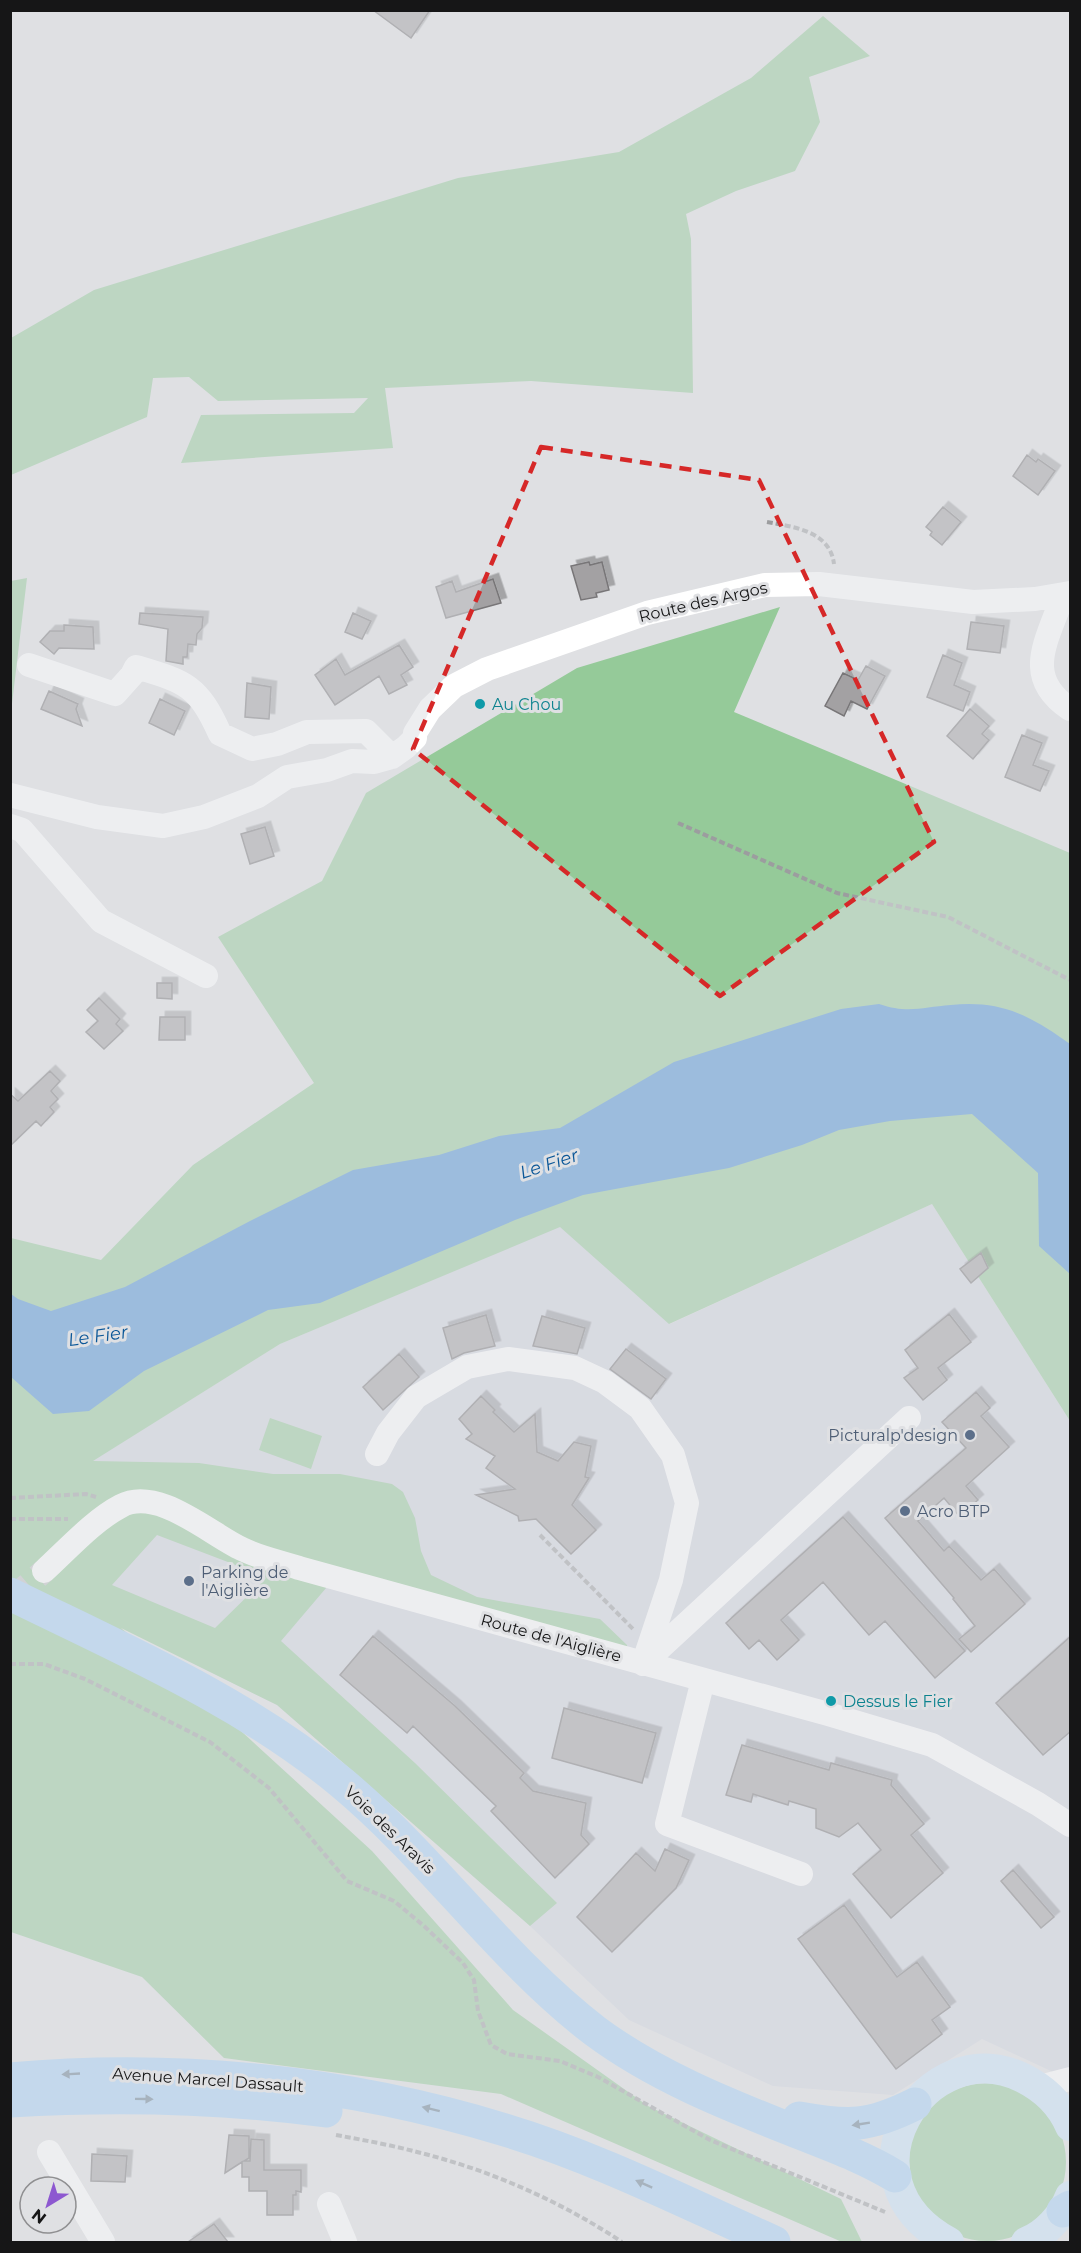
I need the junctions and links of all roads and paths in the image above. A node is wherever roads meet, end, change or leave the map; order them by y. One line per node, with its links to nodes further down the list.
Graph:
1 (767, 522): 2 (path)
2 (836, 586): 3 (street, Route des Argos); 6 (street, Route des Argos)
3 (1067, 594): 5 (street)
4 (29, 665): 6 (street)
5 (1071, 709)
6 (383, 760): 7 (street, Route des Argos)
7 (10, 795)
8 (678, 823): 11 (path)
9 (10, 826): 10 (street)
10 (206, 976)
11 (1071, 980)
12 (909, 1418): 21 (street)
13 (377, 1454): 21 (street)
14 (10, 1498): 15 (path)
15 (123, 1504): 16 (street); 21 (street, Route de l'Aiglière)
16 (102, 1519): 17 (path); 19 (street)
17 (10, 1520)
18 (540, 1534): 21 (path)
19 (44, 1571)
20 (10, 1594): 31 (highway, Voie des Aravis)
21 (646, 1655): 23 (street, Route de l'Aiglière)
22 (10, 1664): 38 (path)
23 (703, 1680): 24 (street, Route de l'Aiglière); 25 (street)
24 (1071, 1825)
25 (801, 1874)
26 (10, 2079): 43 (highway, Avenue Marcel Dassault, one-way to 26)
27 (1071, 2079): 28 (street)
28 (1039, 2087): 30 (main road); 32 (main road)
29 (10, 2101): 42 (highway, Avenue Marcel Dassault, one-way to 42)
30 (915, 2104): 31 (highway, one-way to 31); 35 (main road)
31 (738, 2108): 35 (highway)
32 (1069, 2115)
33 (332, 2134): 41 (path)
34 (49, 2152): 39 (street)
35 (895, 2176): 38 (main road)
36 (329, 2204): 40 (street)
37 (1068, 2205): 45 (main road)
38 (919, 2226): 44 (main road)
39 (103, 2242)
40 (345, 2242)
41 (622, 2242)
42 (728, 2242)
43 (774, 2242)
44 (949, 2242)
45 (1026, 2242)

